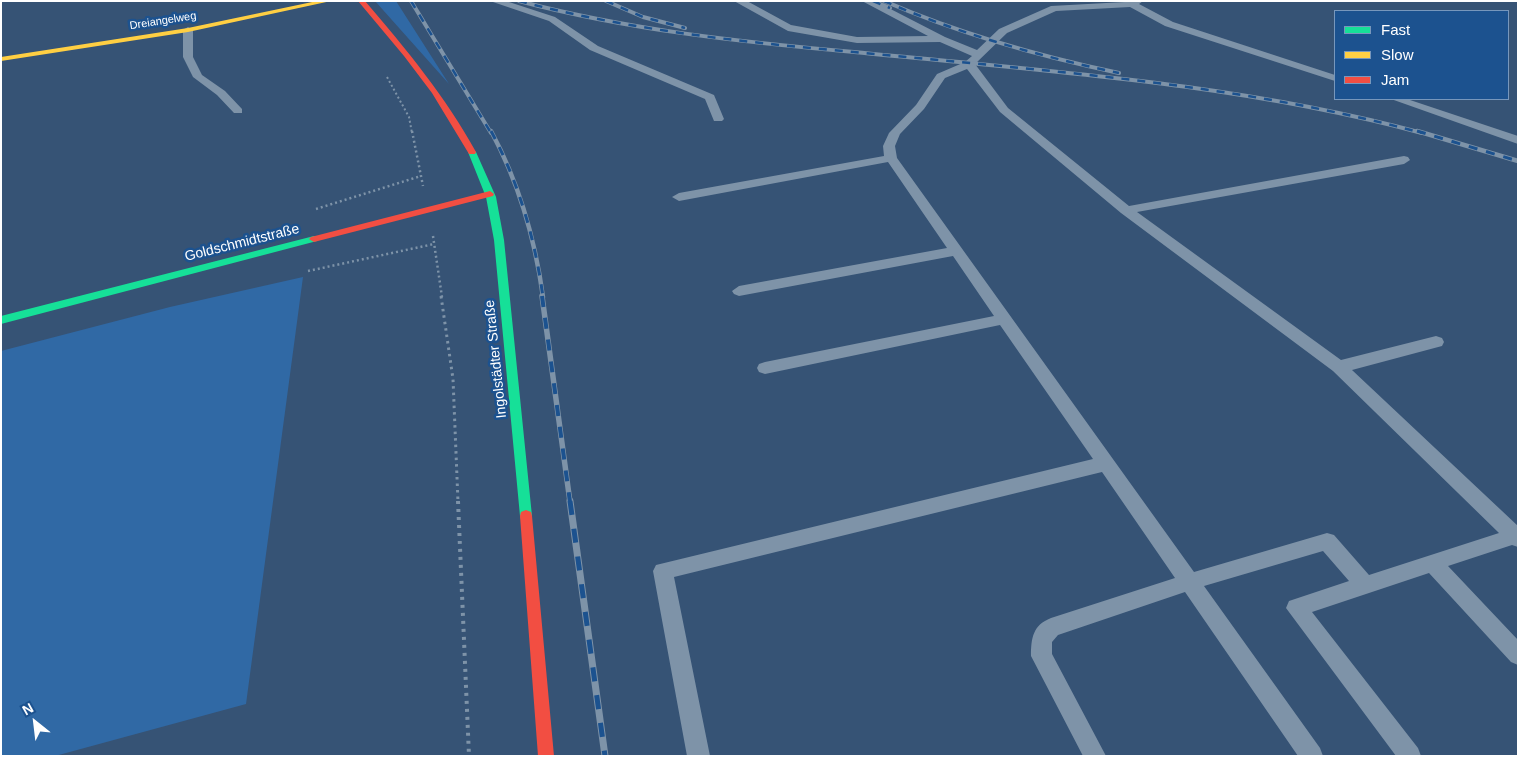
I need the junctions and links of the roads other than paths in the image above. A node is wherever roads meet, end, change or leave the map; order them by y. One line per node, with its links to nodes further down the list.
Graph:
1 (328, 1): 7 (street, Dreiangelweg)
2 (361, 1): 18 (street, Ingolstädter Straße)
3 (495, 1): 14 (lane)
4 (739, 1): 8 (lane)
5 (867, 1): 8 (lane)
6 (1135, 3): 10 (lane); 11 (lane)
7 (188, 30): 9 (street, Dreiangelweg); 13 (lane)
8 (941, 39): 10 (lane)
9 (1, 59)
10 (974, 59): 16 (lane); 20 (lane)
11 (1334, 78)
12 (1400, 100): 15 (lane)
13 (238, 111)
14 (718, 119)
15 (1518, 140)
16 (891, 158): 19 (lane); 21 (lane)
17 (1404, 160): 20 (lane)
18 (490, 194): 24 (street, Goldschmidtstraße); 34 (street, Ingolstädter Straße)
19 (679, 197)
20 (1126, 210): 26 (lane)
21 (957, 251): 22 (lane); 23 (lane)
22 (739, 291)
23 (1005, 318): 27 (lane); 28 (lane)
24 (1, 320)
25 (1436, 342): 26 (lane)
26 (1339, 367): 29 (lane)
27 (765, 368)
28 (1104, 464): 31 (lane); 35 (lane)
29 (1516, 537): 30 (lane)
30 (1432, 563): 32 (lane); 33 (lane)
31 (1189, 582): 32 (lane); 36 (lane); 37 (lane)
32 (1365, 585): 38 (lane)
33 (1518, 656)
34 (546, 756)
35 (699, 756)
36 (1095, 756)
37 (1312, 756)
38 (1410, 756)

